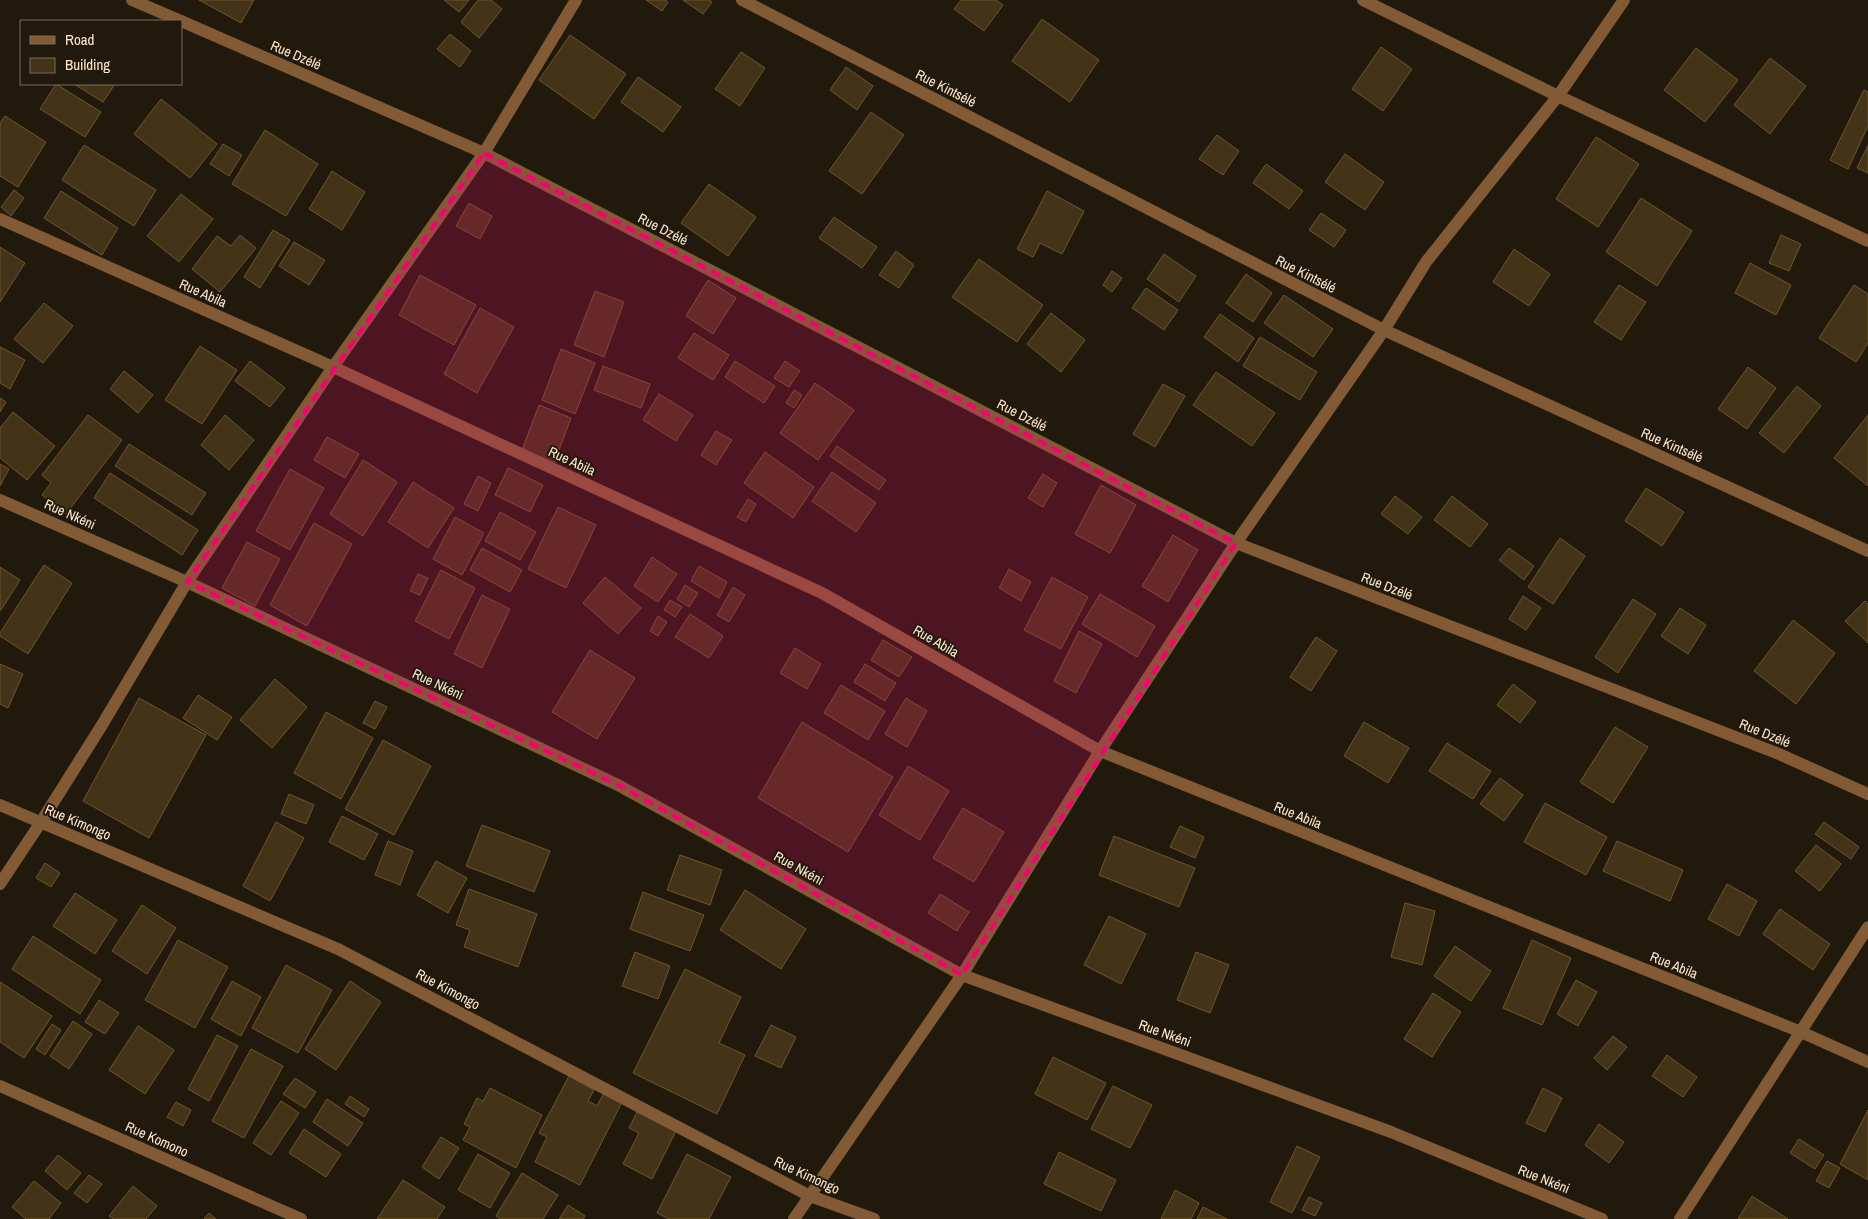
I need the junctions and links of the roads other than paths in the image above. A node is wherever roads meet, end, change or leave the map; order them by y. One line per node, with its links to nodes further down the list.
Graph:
1 (132, 0): 6 (street, Rue Dzélé)
2 (576, 0): 9 (street)
3 (742, 0): 12 (street, Rue Kintsélé)
4 (1363, 0): 8 (street)
5 (1624, 0): 8 (street)
6 (179, 20)
7 (182, 21): 9 (street, Rue Dzélé)
8 (1558, 96): 11 (street); 12 (street)
9 (484, 153): 13 (street); 15 (street, Rue Dzélé)
10 (0, 218): 13 (street, Rue Abila)
11 (1868, 241)
12 (1384, 330): 15 (street); 16 (street, Rue Kintsélé)
13 (333, 367): 17 (street); 18 (street, Rue Abila)
14 (0, 500): 17 (street, Rue Nkéni)
15 (1236, 543): 18 (street); 19 (street, Rue Dzélé)
16 (1868, 551)
17 (187, 582): 21 (street); 24 (street, Rue Nkéni)
18 (1100, 751): 24 (street); 25 (street, Rue Abila)
19 (1868, 794)
20 (0, 805): 21 (street, Rue Kimongo)
21 (41, 822): 22 (street); 28 (street, Rue Kimongo)
22 (0, 884)
23 (1868, 927): 25 (street)
24 (962, 975): 28 (street); 32 (street, Rue Nkéni)
25 (1800, 1032): 26 (street, Rue Abila); 33 (street)
26 (1868, 1062)
27 (0, 1086): 29 (street, Rue Komono)
28 (810, 1196): 30 (street); 31 (street, Rue Kimongo)
29 (301, 1219)
30 (794, 1219)
31 (874, 1219)
32 (1602, 1219)
33 (1680, 1219)

